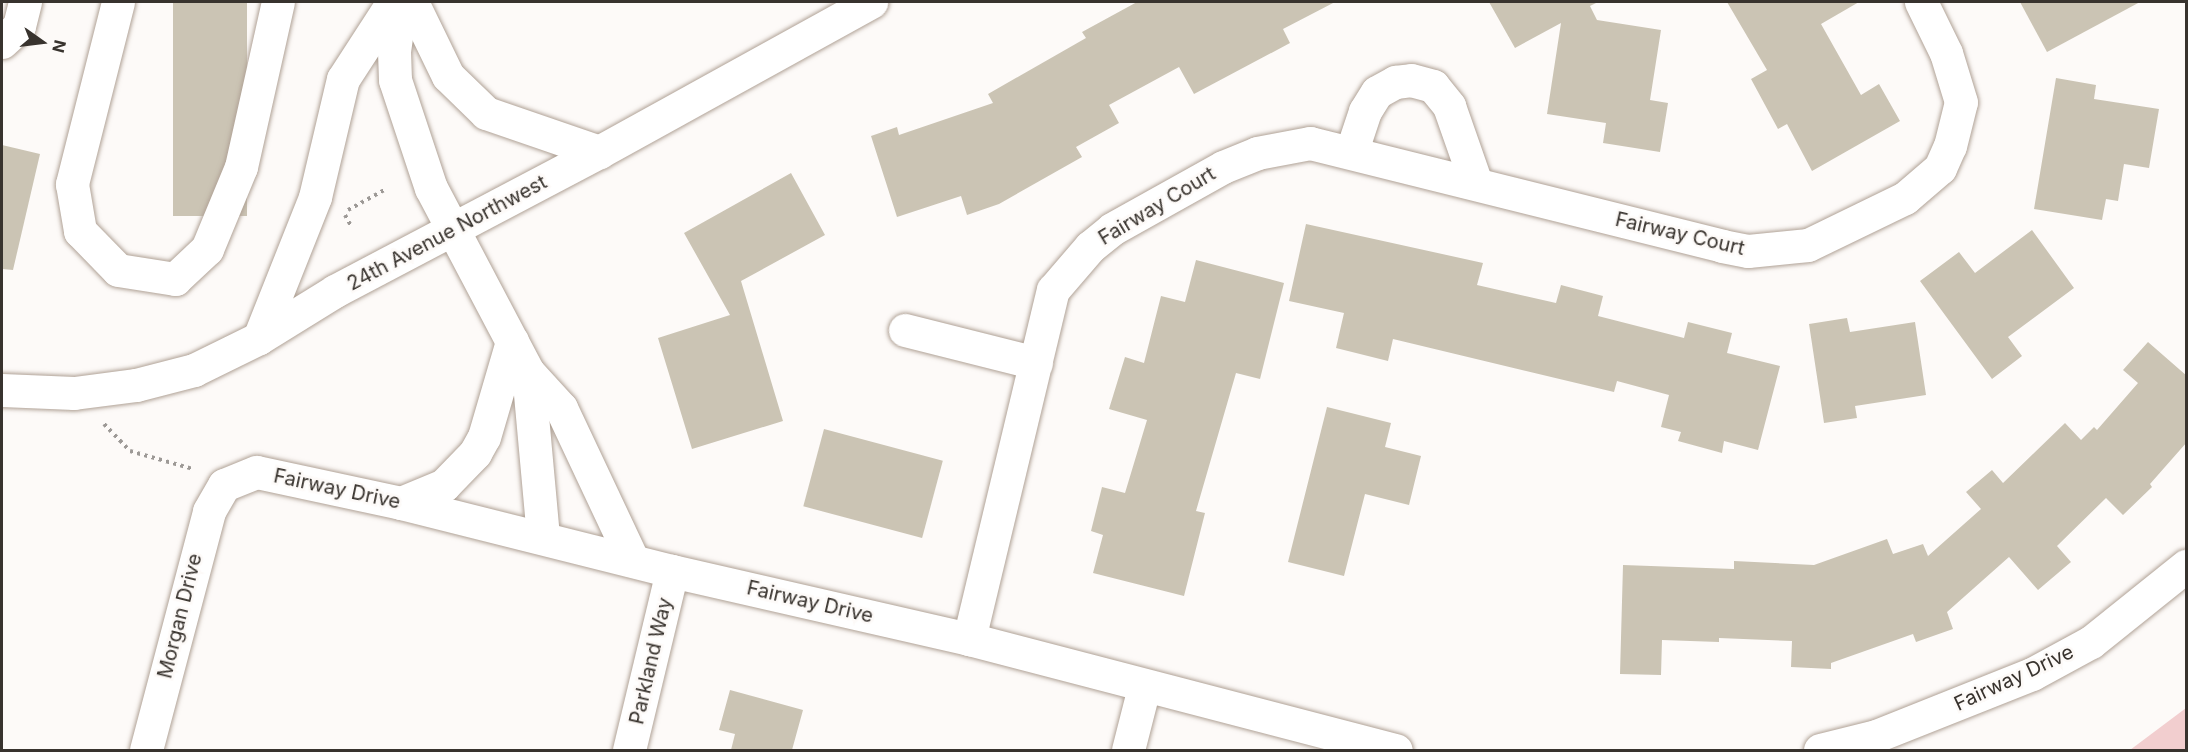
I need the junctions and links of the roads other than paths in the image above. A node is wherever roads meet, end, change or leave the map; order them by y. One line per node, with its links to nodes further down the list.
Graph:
1 (25, 2): 9 (street)
2 (118, 2): 3 (street)
3 (278, 2)
4 (393, 2): 15 (street)
5 (401, 2): 13 (street)
6 (412, 2): 11 (street)
7 (871, 2): 11 (street, 24th Avenue Northwest)
8 (1921, 2): 12 (street, Fairway Court)
9 (2, 42)
10 (1352, 150): 12 (street, Fairway Court); 12 (street); 17 (street, Fairway Court)
11 (599, 152): 13 (street, 24th Avenue Northwest)
12 (1476, 183)
13 (451, 232): 15 (street, 24th Avenue Northwest); 16 (street)
14 (905, 330): 17 (street)
15 (259, 338): 19 (street, 24th Avenue Northwest)
16 (512, 341): 18 (street); 21 (street)
17 (1036, 363): 26 (street, Fairway Court)
18 (528, 372): 22 (street); 23 (street)
19 (2, 390)
20 (224, 485): 21 (street, Fairway Drive); 28 (street, Morgan Drive)
21 (401, 502): 22 (street, Fairway Drive)
22 (543, 537): 23 (street, Fairway Drive)
23 (632, 559): 25 (street, Fairway Drive)
24 (2187, 566): 32 (street, Fairway Drive)
25 (672, 571): 26 (street, Fairway Drive); 29 (street, Parkland Way)
26 (969, 639): 27 (street, Fairway Drive)
27 (1144, 687): 30 (street); 31 (street, Fairway Drive)
28 (146, 750)
29 (629, 750)
30 (1128, 750)
31 (1395, 750)
32 (1820, 750)

